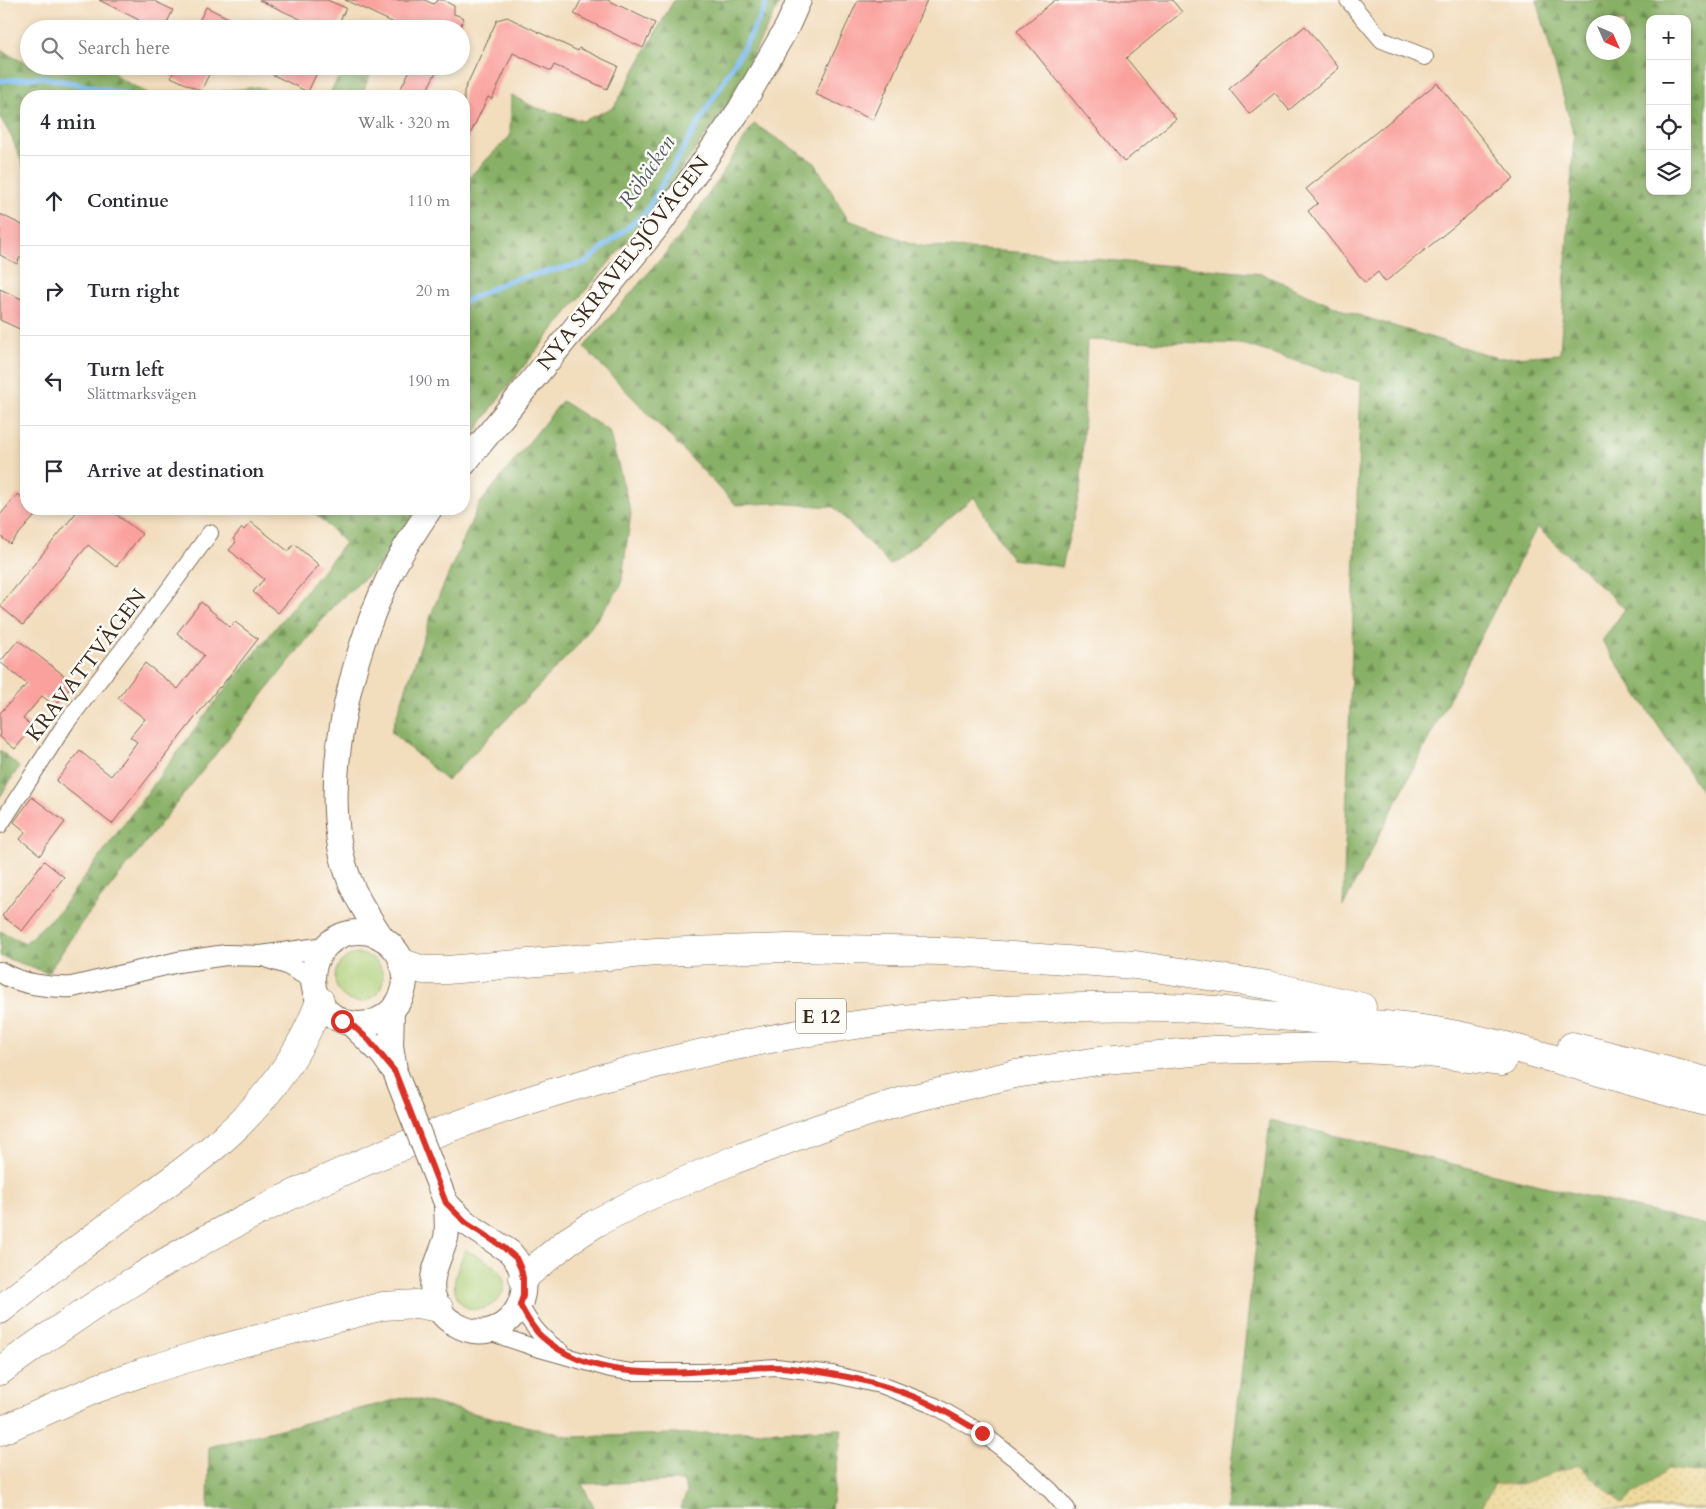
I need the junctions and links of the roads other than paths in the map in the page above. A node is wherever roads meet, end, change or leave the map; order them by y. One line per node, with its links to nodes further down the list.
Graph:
1 (799, 0): 4 (main road, NYA SKRAVELSJÖVÄGEN)
2 (1348, 0): 3 (street)
3 (1425, 57)
4 (470, 457)
5 (426, 515): 8 (main road)
6 (210, 533): 7 (street, KRAVATTVÄGEN)
7 (0, 825)
8 (348, 876): 9 (main road); 10 (main road)
9 (383, 939): 10 (main road); 12 (main road)
10 (334, 941): 11 (street); 14 (main road)
11 (261, 956): 13 (street); 14 (street)
12 (403, 963): 15 (highway); 16 (main road)
13 (2, 973)
14 (316, 990): 17 (main road); 26 (highway)
15 (1362, 1007): 19 (highway, E 12); 28 (highway, E 12)
16 (392, 1010): 17 (main road); 18 (main road)
17 (350, 1023): 18 (main road)
18 (395, 1072): 22 (main road, bridge)
19 (1706, 1081)
20 (1659, 1090): 21 (highway, E 12); 23 (highway); 30 (highway, E 12)
21 (1706, 1102)
22 (446, 1203): 23 (main road); 25 (main road)
23 (523, 1278): 24 (main road)
24 (520, 1305): 27 (main road); 29 (street)
25 (438, 1308): 27 (main road); 31 (highway)
26 (0, 1310)
27 (486, 1331): 29 (street)
28 (0, 1352)
29 (576, 1359): 32 (street)
30 (0, 1371)
31 (0, 1431)
32 (1067, 1509)

